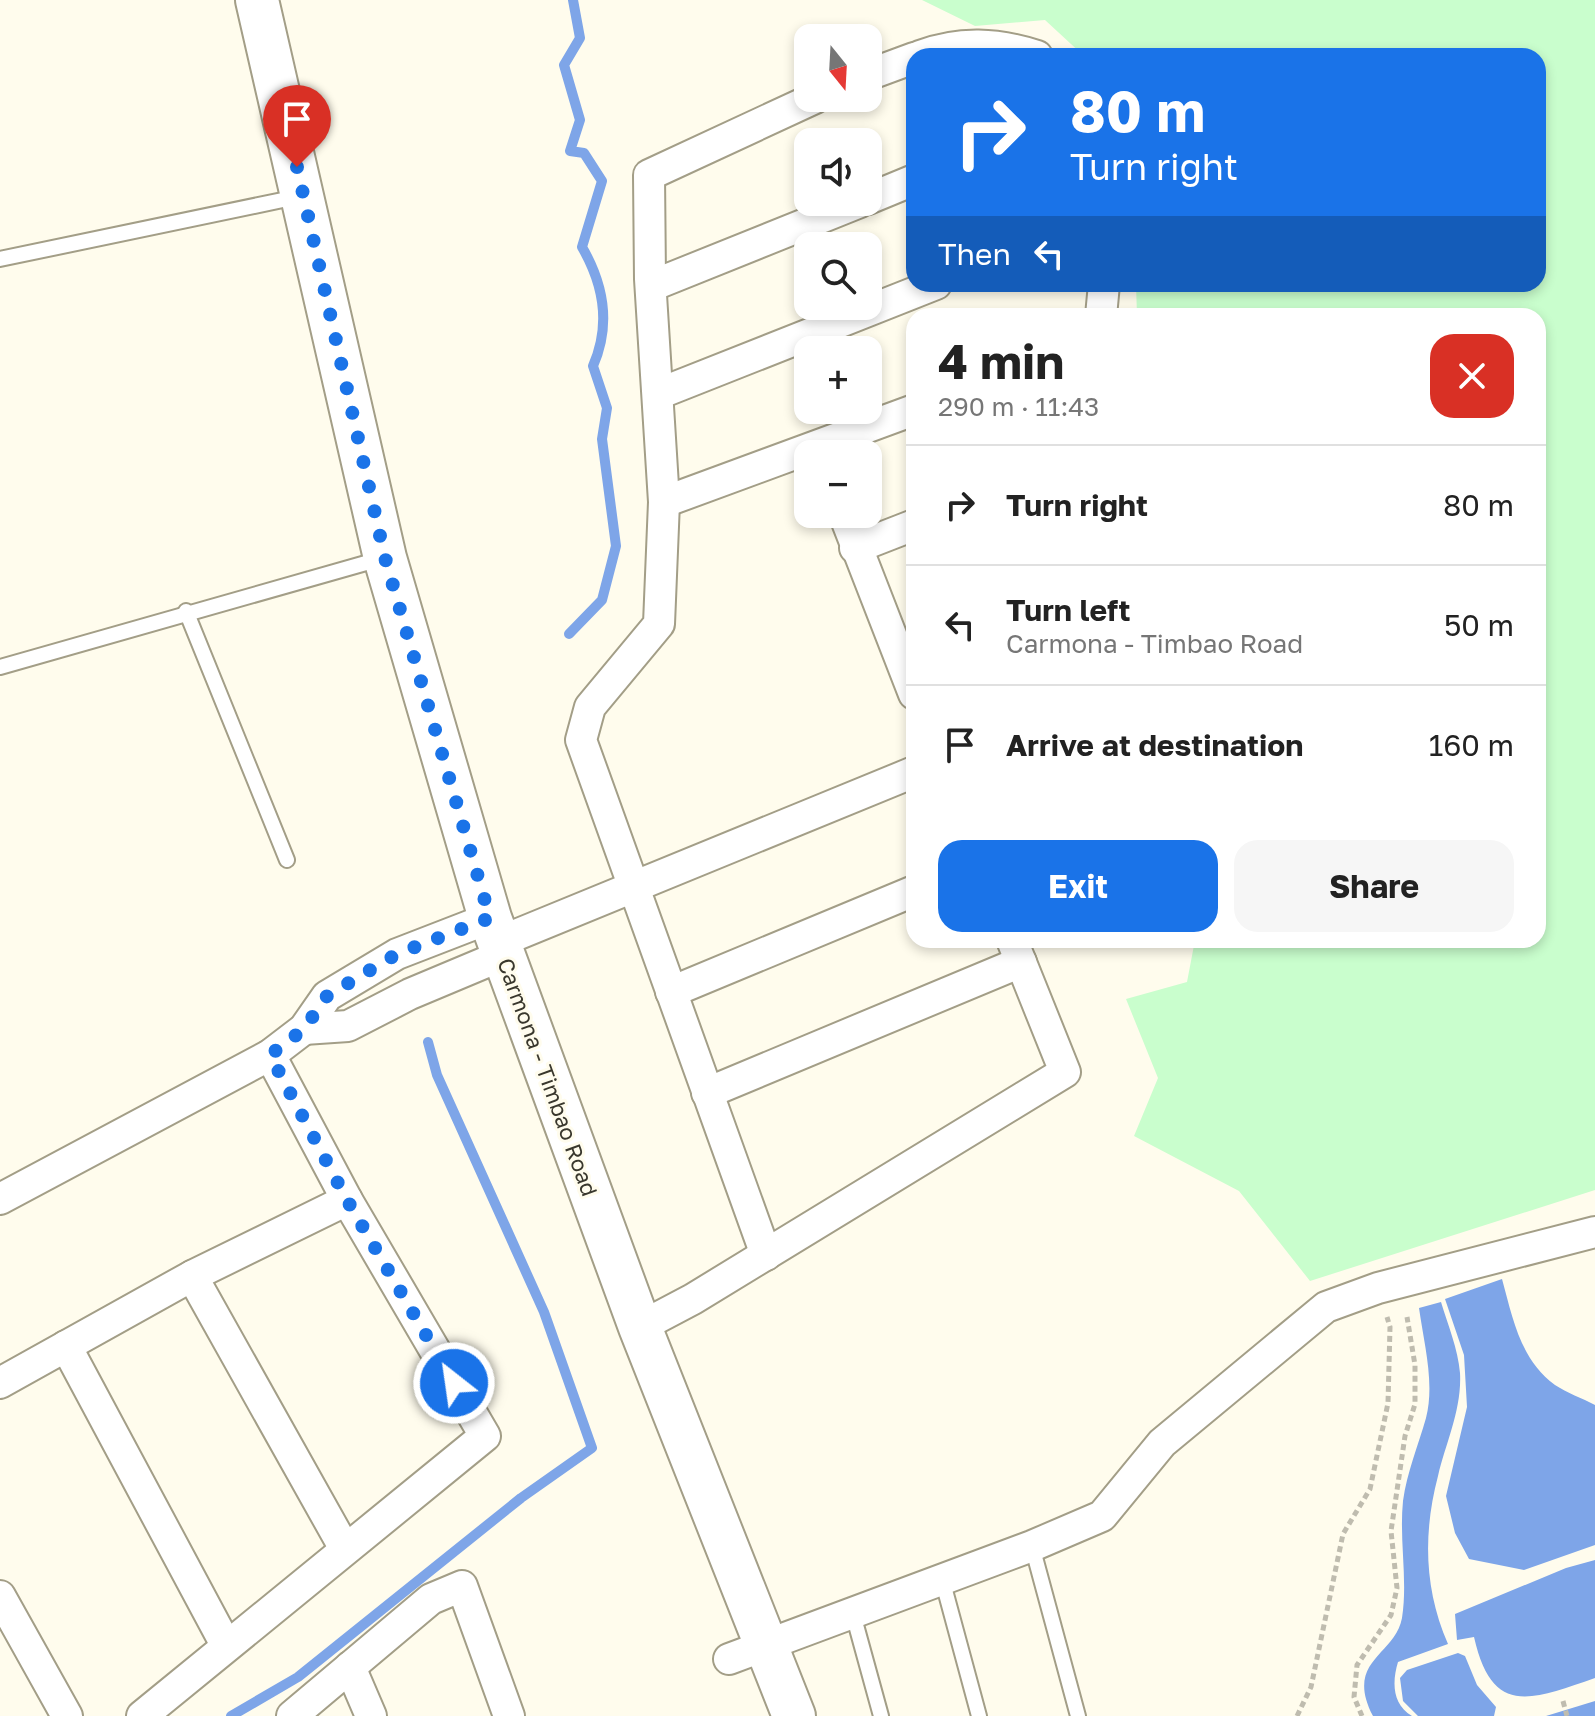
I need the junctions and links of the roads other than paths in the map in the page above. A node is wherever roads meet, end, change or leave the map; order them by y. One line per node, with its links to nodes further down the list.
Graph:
1 (257, 0): 9 (main road, Carmona - Timbao Road)
2 (941, 48): 3 (street)
3 (1012, 48)
4 (906, 61): 5 (street)
5 (882, 70)
6 (794, 108): 12 (street)
7 (906, 183): 8 (street)
8 (882, 193)
9 (304, 195): 11 (lane); 22 (main road, Carmona - Timbao Road)
10 (825, 216): 12 (street)
11 (0, 259)
12 (651, 286): 14 (street)
13 (916, 292): 14 (street)
14 (658, 394): 18 (street)
15 (906, 414): 16 (street)
16 (847, 440)
17 (794, 460): 18 (street)
18 (664, 502): 28 (street)
19 (849, 528): 21 (street)
20 (906, 528): 21 (street)
21 (855, 548): 25 (street)
22 (385, 558): 23 (lane); 30 (main road, Carmona - Timbao Road)
23 (186, 611): 24 (lane); 27 (lane)
24 (0, 667)
25 (906, 674)
26 (906, 775): 28 (street)
27 (287, 860)
28 (633, 888): 30 (street); 32 (street)
29 (906, 894): 32 (street)
30 (497, 939): 33 (street); 33 (street); 41 (main road, Carmona - Timbao Road)
31 (1017, 951): 35 (street); 39 (street)
32 (671, 992): 35 (street)
33 (304, 1029): 34 (street)
34 (270, 1055): 36 (street); 37 (street)
35 (707, 1093): 39 (street)
36 (0, 1199)
37 (347, 1200): 40 (street); 45 (street)
38 (1595, 1232): 44 (street)
39 (766, 1255): 41 (street)
40 (192, 1276): 42 (street); 45 (street)
41 (640, 1327): 50 (main road, Carmona - Timbao Road)
42 (66, 1346): 43 (street); 49 (street)
43 (0, 1383)
44 (1032, 1546): 46 (street); 60 (lane)
45 (345, 1549): 49 (street)
46 (942, 1579): 48 (street); 59 (lane)
47 (0, 1596): 52 (street)
48 (853, 1614): 50 (street); 58 (lane)
49 (226, 1645): 53 (street)
50 (747, 1652): 57 (main road, Carmona - Timbao Road)
51 (350, 1667): 54 (street); 55 (street); 56 (street)
52 (67, 1716)
53 (142, 1716)
54 (292, 1716)
55 (371, 1716)
56 (509, 1716)
57 (794, 1716)
58 (881, 1716)
59 (979, 1716)
60 (1078, 1716)

